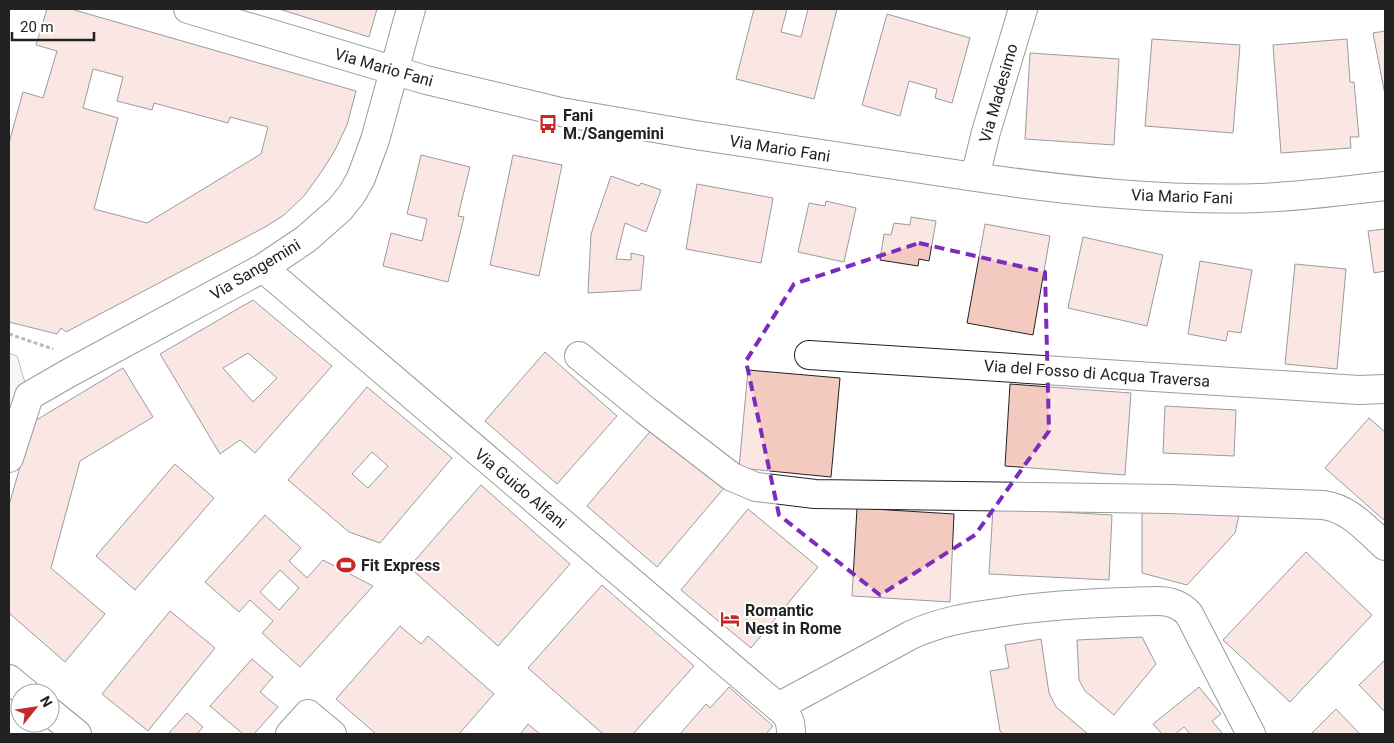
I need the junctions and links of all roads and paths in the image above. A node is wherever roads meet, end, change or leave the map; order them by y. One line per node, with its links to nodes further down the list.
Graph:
1 (188, 9): 4 (street, Via Mario Fani)
2 (411, 9): 4 (street, Via Sangemini)
3 (1023, 9): 5 (street, Via Madesimo)
4 (394, 70): 5 (street, Via Mario Fani); 7 (street, Via Sangemini)
5 (975, 177): 6 (street, Via Mario Fani)
6 (1385, 186)
7 (263, 268): 11 (street, Via Sangemini); 15 (street, Via Guido Alfani)
8 (9, 334): 11 (path)
9 (809, 355): 12 (street, Via del Fosso di Acqua Traversa)
10 (579, 356): 14 (street)
11 (67, 374): 13 (street, Via Sangemini)
12 (1385, 389)
13 (9, 458)
14 (1385, 546)
15 (778, 707): 20 (street, Via Guido Alfani); 21 (street)
16 (60, 720): 17 (street)
17 (78, 734)
18 (290, 734): 19 (street)
19 (332, 734)
20 (791, 734)
21 (1251, 734)

